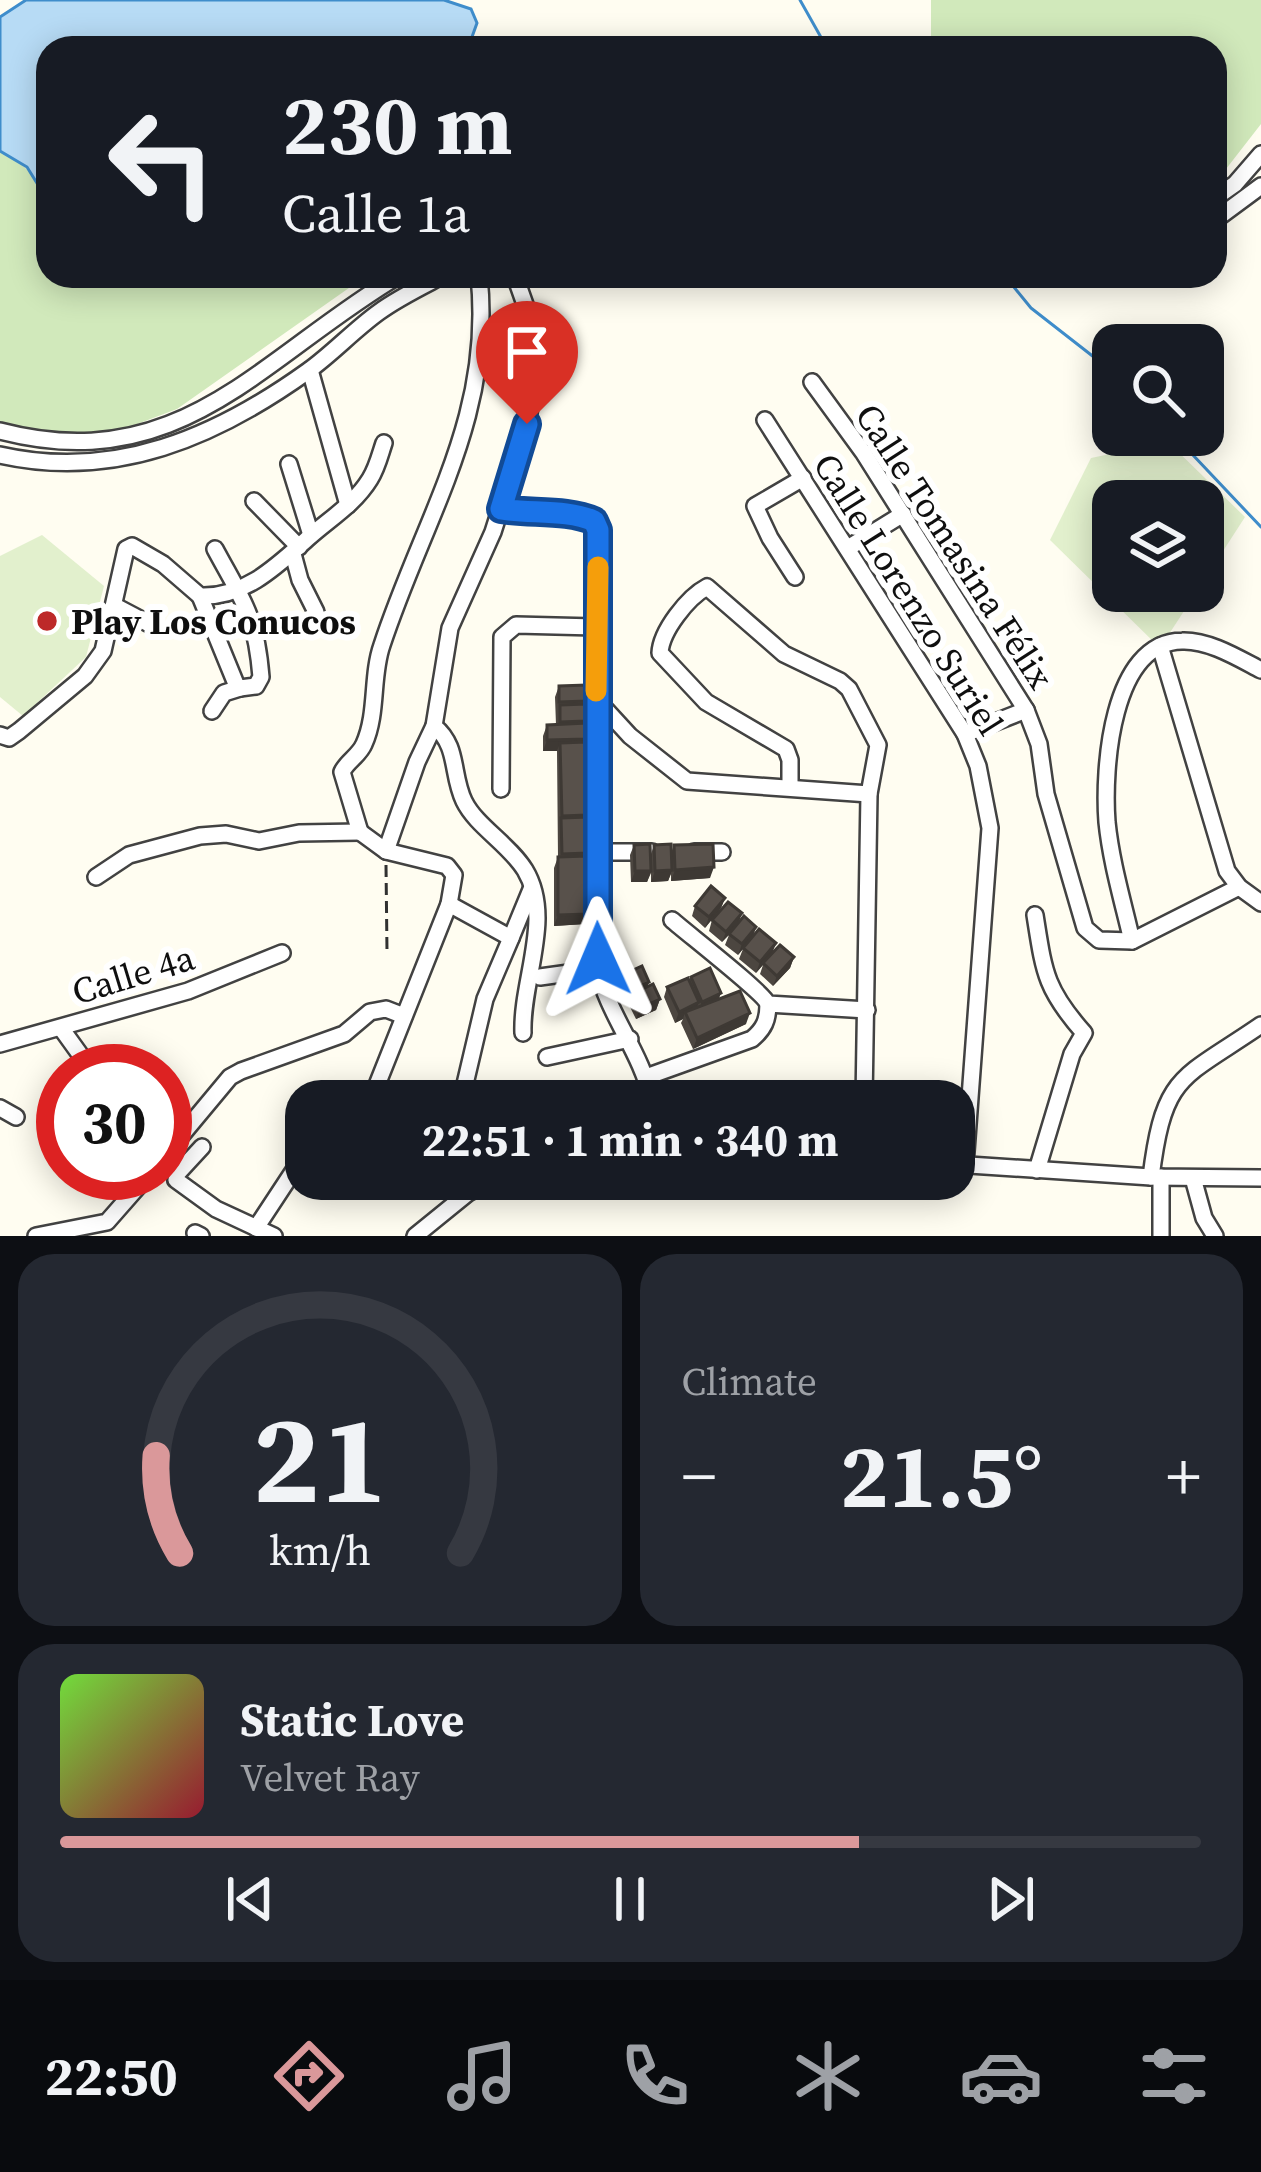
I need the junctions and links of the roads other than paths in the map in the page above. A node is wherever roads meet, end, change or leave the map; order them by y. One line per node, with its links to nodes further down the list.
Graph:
1 (1261, 154): 3 (street)
2 (1261, 186): 4 (street)
3 (1227, 189)
4 (1227, 211)
5 (381, 288): 12 (street)
6 (408, 288): 9 (street)
7 (484, 288): 43 (street)
8 (520, 288): 19 (street)
9 (310, 370): 14 (street); 18 (street)
10 (812, 382): 20 (street, Calle Tomasina Félix)
11 (765, 420): 16 (street, Calle Lorenzo Suriel)
12 (0, 431)
13 (384, 443): 18 (street)
14 (0, 455)
15 (289, 464): 21 (street)
16 (803, 478): 23 (street, Calle Lorenzo Suriel); 24 (street)
17 (254, 502): 21 (street)
18 (349, 505): 21 (street)
19 (501, 509): 30 (street); 37 (street)
20 (903, 514): 23 (street); 35 (street, Calle Tomasina Félix)
21 (301, 545): 25 (street); 28 (street)
22 (215, 548): 25 (street)
23 (848, 548): 38 (street, Calle Lorenzo Suriel)
24 (796, 577)
25 (240, 589): 26 (street); 33 (street)
26 (200, 596): 27 (street); 33 (street)
27 (115, 606): 29 (street); 39 (street)
28 (316, 612)
29 (153, 626)
30 (596, 627): 34 (street); 41 (street)
31 (1160, 646): 32 (street); 49 (street); 55 (street)
32 (1261, 670)
33 (240, 688): 36 (street)
34 (596, 699): 40 (street); 45 (street)
35 (1025, 710): 38 (street); 55 (street, Calle Tomasina Félix)
36 (212, 711)
37 (434, 726): 44 (street); 48 (street)
38 (965, 734): 76 (street, Calle Lorenzo Suriel)
39 (0, 735)
40 (790, 786): 42 (street); 42 (street)
41 (501, 789)
42 (869, 794): 62 (street)
43 (360, 832): 44 (street); 47 (street)
44 (386, 851): 51 (street)
45 (596, 852): 46 (street); 57 (street)
46 (722, 852)
47 (95, 878)
48 (532, 884): 54 (street); 66 (street)
49 (1239, 887): 50 (street); 55 (street)
50 (1261, 903)
51 (449, 904): 54 (street); 63 (street)
52 (1035, 915): 82 (street)
53 (672, 920): 58 (street)
54 (512, 938): 73 (street)
55 (1132, 941)
56 (282, 953): 65 (street, Calle 4a)
57 (598, 969): 59 (street); 67 (street)
58 (726, 969): 60 (street); 61 (street)
59 (540, 977)
60 (704, 977)
61 (768, 1004): 62 (street); 71 (street)
62 (866, 1010): 75 (street)
63 (404, 1016): 72 (street); 79 (street)
64 (1261, 1024): 83 (street)
65 (62, 1028): 68 (street, Calle 4a); 69 (street)
66 (523, 1033)
67 (630, 1039): 70 (street); 71 (street)
68 (0, 1044)
69 (73, 1044)
70 (547, 1057)
71 (646, 1077): 74 (street)
72 (382, 1080)
73 (466, 1080)
74 (647, 1080)
75 (864, 1080)
76 (968, 1080)
77 (0, 1108): 78 (street)
78 (16, 1118)
79 (192, 1123)
80 (202, 1148): 89 (street)
81 (975, 1165): 82 (street)
82 (1036, 1170): 83 (street)
83 (1156, 1177): 84 (street); 93 (street)
84 (1192, 1178): 85 (street); 94 (street)
85 (1261, 1178)
86 (285, 1184): 89 (street)
87 (126, 1200): 90 (street)
88 (453, 1200): 92 (street)
89 (256, 1228): 91 (street)
90 (36, 1236)
91 (274, 1236)
92 (415, 1236)
93 (1161, 1236)
94 (1215, 1236)

